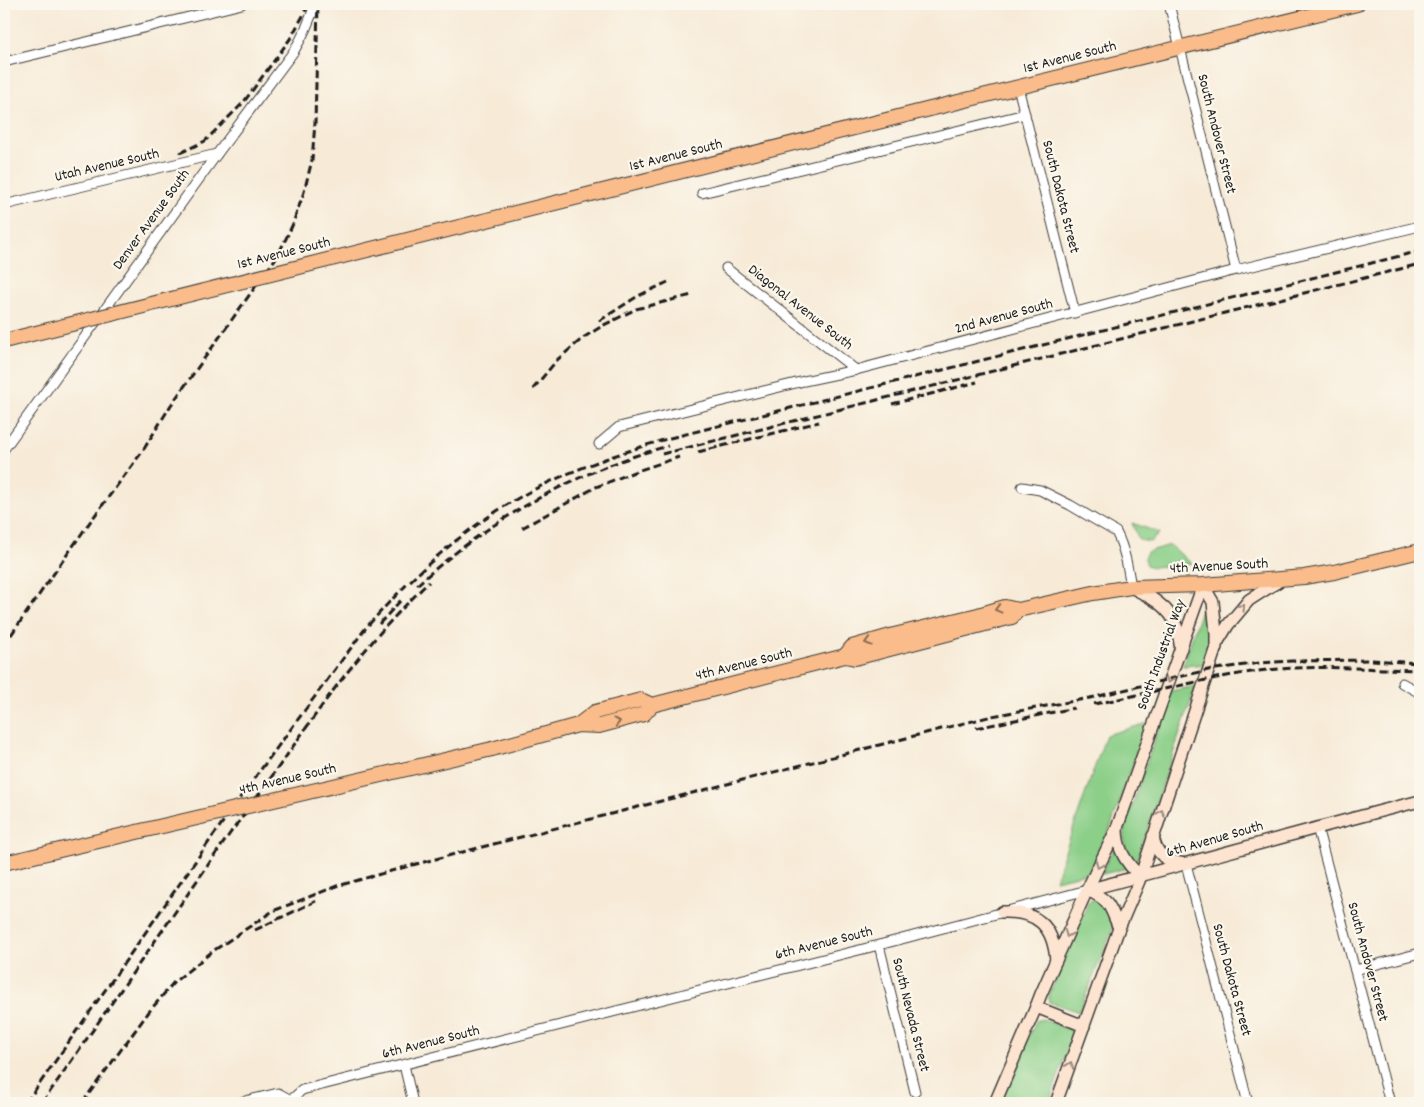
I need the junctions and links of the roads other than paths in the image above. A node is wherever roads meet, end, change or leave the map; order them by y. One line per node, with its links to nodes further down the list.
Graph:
1 (242, 4): 6 (street)
2 (315, 4): 9 (street, Denver Avenue South)
3 (1169, 4): 5 (street, South Andover Street)
4 (1358, 4): 5 (main road, 1st Avenue South)
5 (1180, 48): 7 (main road, 1st Avenue South); 14 (street, South Andover Street)
6 (4, 62)
7 (1018, 87): 8 (street, South Dakota Street); 16 (main road, 1st Avenue South, bridge)
8 (1025, 114): 10 (street); 15 (street, South Dakota Street)
9 (217, 154): 11 (street, Utah Avenue South); 19 (street, Denver Avenue South)
10 (702, 192)
11 (4, 205)
12 (1420, 226): 14 (street, 2nd Avenue South)
13 (726, 268): 17 (street, Diagonal Avenue South)
14 (1236, 270): 15 (street, 2nd Avenue South)
15 (1075, 313): 17 (street, 2nd Avenue South)
16 (4, 341)
17 (856, 370): 18 (street, 2nd Avenue South)
18 (599, 444)
19 (4, 448)
20 (1022, 487): 24 (street)
21 (1420, 551): 22 (main road, 4th Avenue South)
22 (1282, 579): 23 (main road, 4th Avenue South); 28 (street, one-way to 22)
23 (1203, 585): 24 (main road, 4th Avenue South); 28 (street, South Industrial Way); 29 (street, South Industrial Way)
24 (1131, 587): 25 (main road, 4th Avenue South); 29 (street)
25 (1018, 610): 26 (main road, 4th Avenue South, one-way to 26); 27 (main road, 4th Avenue South)
26 (978, 615): 27 (main road); 30 (main road, 4th Avenue South, one-way to 30)
27 (928, 640): 30 (main road, 4th Avenue South)
28 (1216, 647): 36 (street, South Industrial Way, one-way to 28)
29 (1181, 648): 35 (street, South Industrial Way, one-way to 35)
30 (845, 656): 37 (main road, 4th Avenue South, bridge)
31 (1402, 684): 32 (street)
32 (1420, 693)
33 (1420, 801): 34 (street, 6th Avenue South)
34 (1317, 827): 38 (street, 6th Avenue South); 46 (street, South Andover Street)
35 (1117, 828): 39 (street); 40 (street, South Industrial Way, one-way to 40)
36 (1153, 836): 38 (street); 39 (street, South Industrial Way)
37 (4, 863)
38 (1186, 864): 39 (street, 6th Avenue South); 56 (street, South Dakota Street)
39 (1140, 876): 40 (street, 6th Avenue South); 42 (street, South Industrial Way)
40 (1087, 890): 41 (street, 6th Avenue South); 42 (street); 45 (street, South Industrial Way, one-way to 45)
41 (1002, 912): 43 (street, 6th Avenue South); 45 (street)
42 (1119, 928): 48 (street, South Industrial Way)
43 (879, 945): 49 (street, 6th Avenue South); 50 (street, South Nevada Street)
44 (1420, 953): 46 (street)
45 (1056, 960): 47 (street, South Industrial Way)
46 (1355, 970): 57 (street, South Andover Street)
47 (1036, 1007): 48 (street); 54 (street, South Industrial Way)
48 (1084, 1026): 55 (street, South Industrial Way, one-way to 48)
49 (404, 1065): 51 (street, 6th Avenue South); 53 (street)
50 (915, 1092)
51 (291, 1102): 52 (street, 6th Avenue South)
52 (237, 1103)
53 (413, 1103)
54 (995, 1103)
55 (1056, 1103)
56 (1248, 1103)
57 (1390, 1103)

